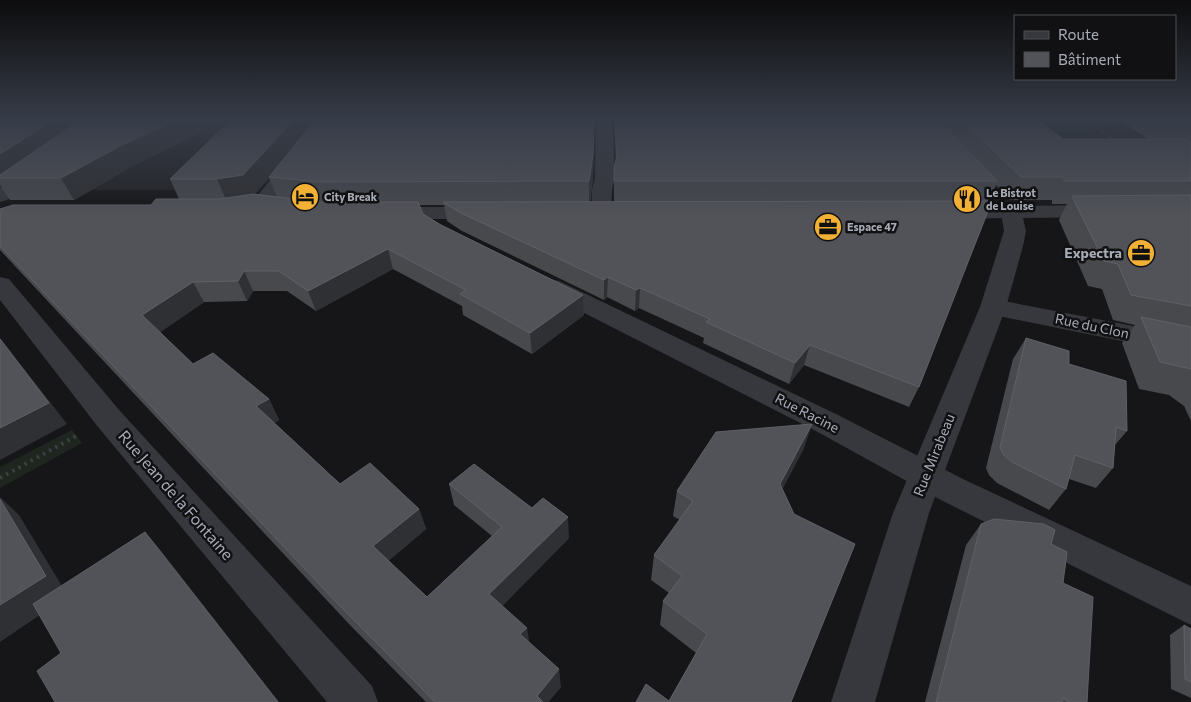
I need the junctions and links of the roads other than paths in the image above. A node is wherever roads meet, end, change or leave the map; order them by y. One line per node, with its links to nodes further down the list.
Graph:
1 (302, 152): 6 (street)
2 (605, 152): 13 (street)
3 (48, 162): 4 (street)
4 (0, 196)
5 (1001, 203): 9 (street); 14 (street); 18 (street, Rue Mirabeau)
6 (260, 205): 7 (street); 8 (street)
7 (285, 208)
8 (237, 209)
9 (1121, 211)
10 (364, 213): 11 (street)
11 (431, 213): 12 (street); 15 (street)
12 (497, 213)
13 (601, 213)
14 (929, 213)
15 (462, 242)
16 (524, 273): 20 (street, Rue Racine)
17 (0, 284): 22 (street, Rue Jean de la Fontaine)
18 (993, 307): 19 (street, Rue du Clon); 20 (street, Rue Mirabeau)
19 (1191, 346)
20 (926, 477): 21 (street, Rue Racine); 23 (street, Rue Mirabeau)
21 (1191, 606)
22 (356, 702)
23 (853, 702)

